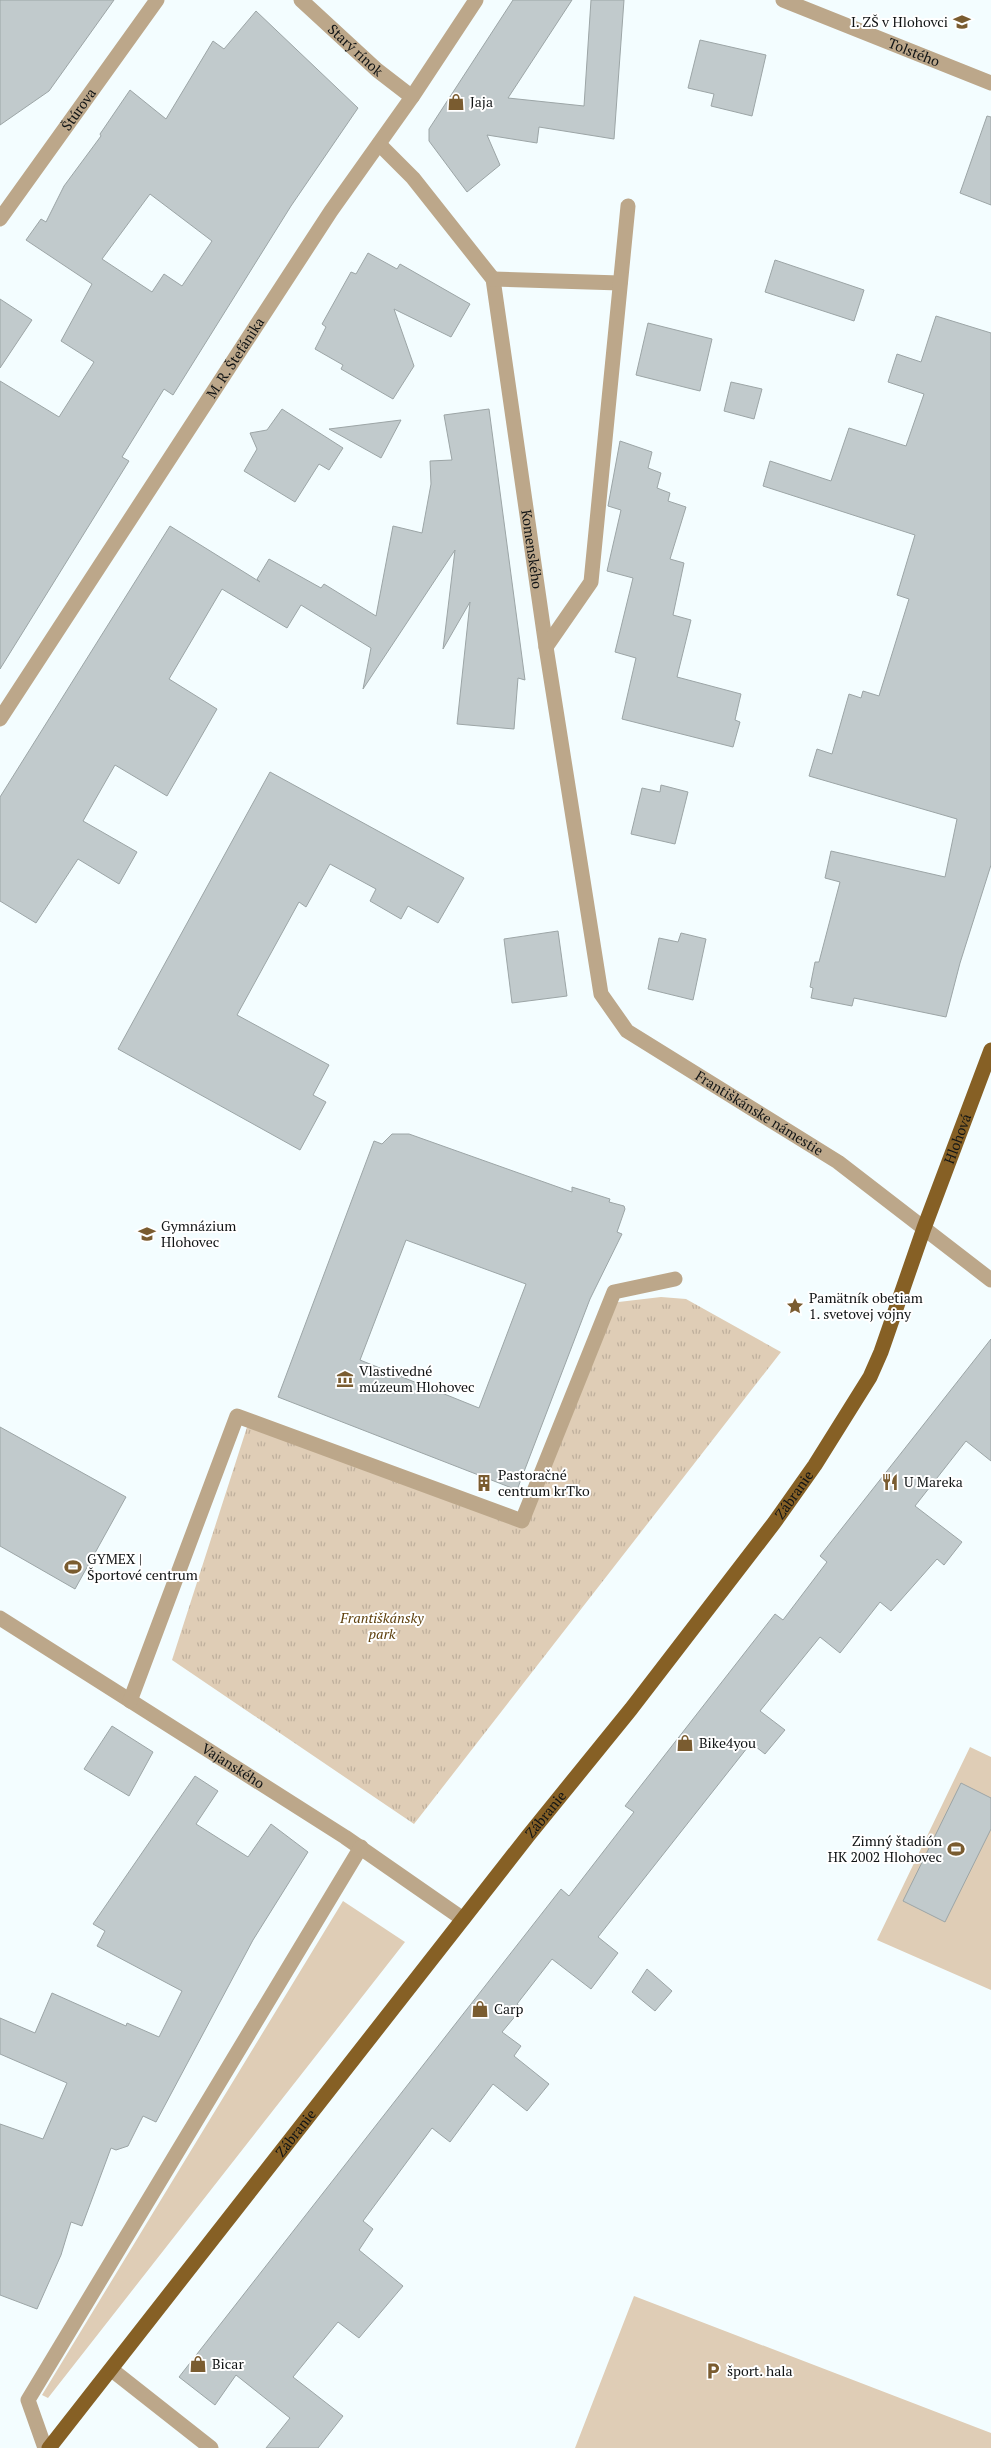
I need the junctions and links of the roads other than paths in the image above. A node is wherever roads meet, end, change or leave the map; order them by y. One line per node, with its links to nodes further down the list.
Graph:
1 (157, 0): 9 (street, Štúrova)
2 (302, 0): 6 (street, Starý rínok)
3 (476, 0): 6 (street, M. R. Štefánika)
4 (783, 0): 5 (street, Tolstého)
5 (991, 82)
6 (412, 97): 7 (street, M. R. Štefánika)
7 (379, 144): 10 (street, Komenského); 13 (street, M. R. Štefánika)
8 (628, 206): 11 (street)
9 (0, 219)
10 (493, 280): 11 (street); 12 (street, Komenského)
11 (620, 283): 12 (street)
12 (546, 647): 14 (street, Komenského)
13 (0, 719)
14 (602, 994): 16 (street, Františkánske námestie)
15 (991, 1050): 16 (main road, Hlohová)
16 (924, 1228): 18 (street, Františkánske námestie); 22 (main road, Zábranie)
17 (675, 1279): 20 (street)
18 (991, 1280)
19 (0, 1618): 20 (street, Vajanského)
20 (130, 1701): 21 (street, Vajanského)
21 (361, 1847): 22 (street, Vajanského); 24 (street)
22 (463, 1919): 23 (main road, Zábranie)
23 (112, 2370): 25 (main road, Zábranie); 26 (street)
24 (45, 2448)
25 (49, 2448)
26 (210, 2448)

